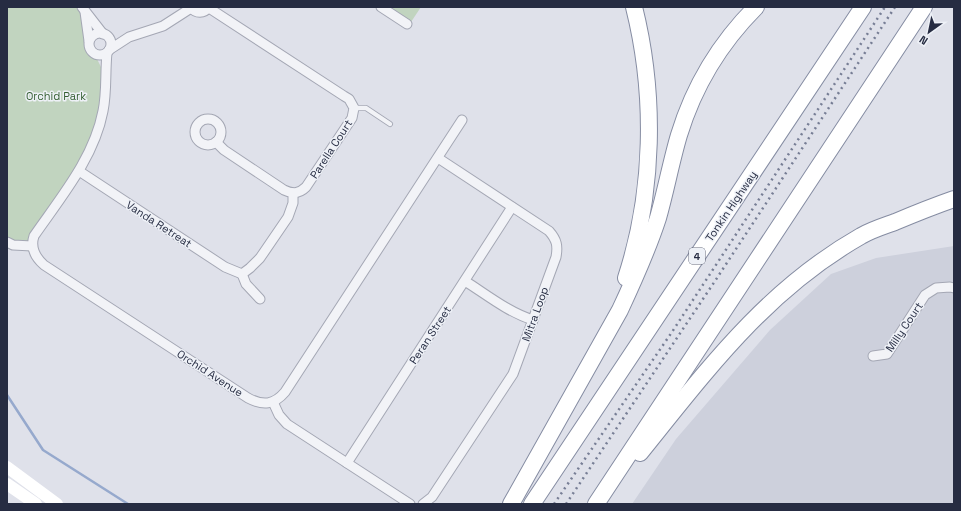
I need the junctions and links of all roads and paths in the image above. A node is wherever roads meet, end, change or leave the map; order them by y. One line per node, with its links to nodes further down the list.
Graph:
1 (209, 7): 7 (street); 16 (street, Parella Court)
2 (381, 7): 9 (street)
3 (634, 7): 33 (highway)
4 (756, 7): 33 (highway)
5 (863, 7): 43 (highway, Tonkin Highway / 4)
6 (924, 7): 44 (highway)
7 (191, 8): 11 (street)
8 (83, 9): 10 (street); 12 (street)
9 (407, 24)
10 (105, 34): 11 (street); 12 (street); 13 (street)
11 (129, 37): 13 (street)
12 (89, 41): 14 (street)
13 (108, 52): 14 (street); 15 (street)
14 (94, 53): 15 (street)
15 (105, 75): 21 (street)
16 (354, 108): 18 (lane); 22 (street, Parella Court)
17 (462, 120): 20 (street)
18 (390, 124)
19 (216, 142): 22 (street)
20 (438, 158): 24 (street, Mitra Loop); 34 (street)
21 (79, 171): 26 (street); 27 (street, Vanda Retreat)
22 (293, 193): 27 (street)
23 (954, 199): 45 (highway)
24 (512, 207): 28 (street, Peran Street); 31 (street, Mitra Loop)
25 (7, 242): 26 (street)
26 (32, 246): 34 (street, Orchid Avenue)
27 (242, 274): 30 (street)
28 (465, 281): 31 (street); 35 (street, Peran Street)
29 (954, 288): 32 (street, Milly Court)
30 (260, 299)
31 (533, 320): 41 (street, Mitra Loop)
32 (873, 356)
33 (593, 359): 42 (highway)
34 (273, 402): 35 (street)
35 (346, 464): 40 (street)
36 (7, 467): 39 (main road)
37 (7, 484): 38 (main road)
38 (36, 504)
39 (57, 504)
40 (410, 504)
41 (423, 504)
42 (511, 504)
43 (532, 504)
44 (596, 504)
45 (603, 504)

